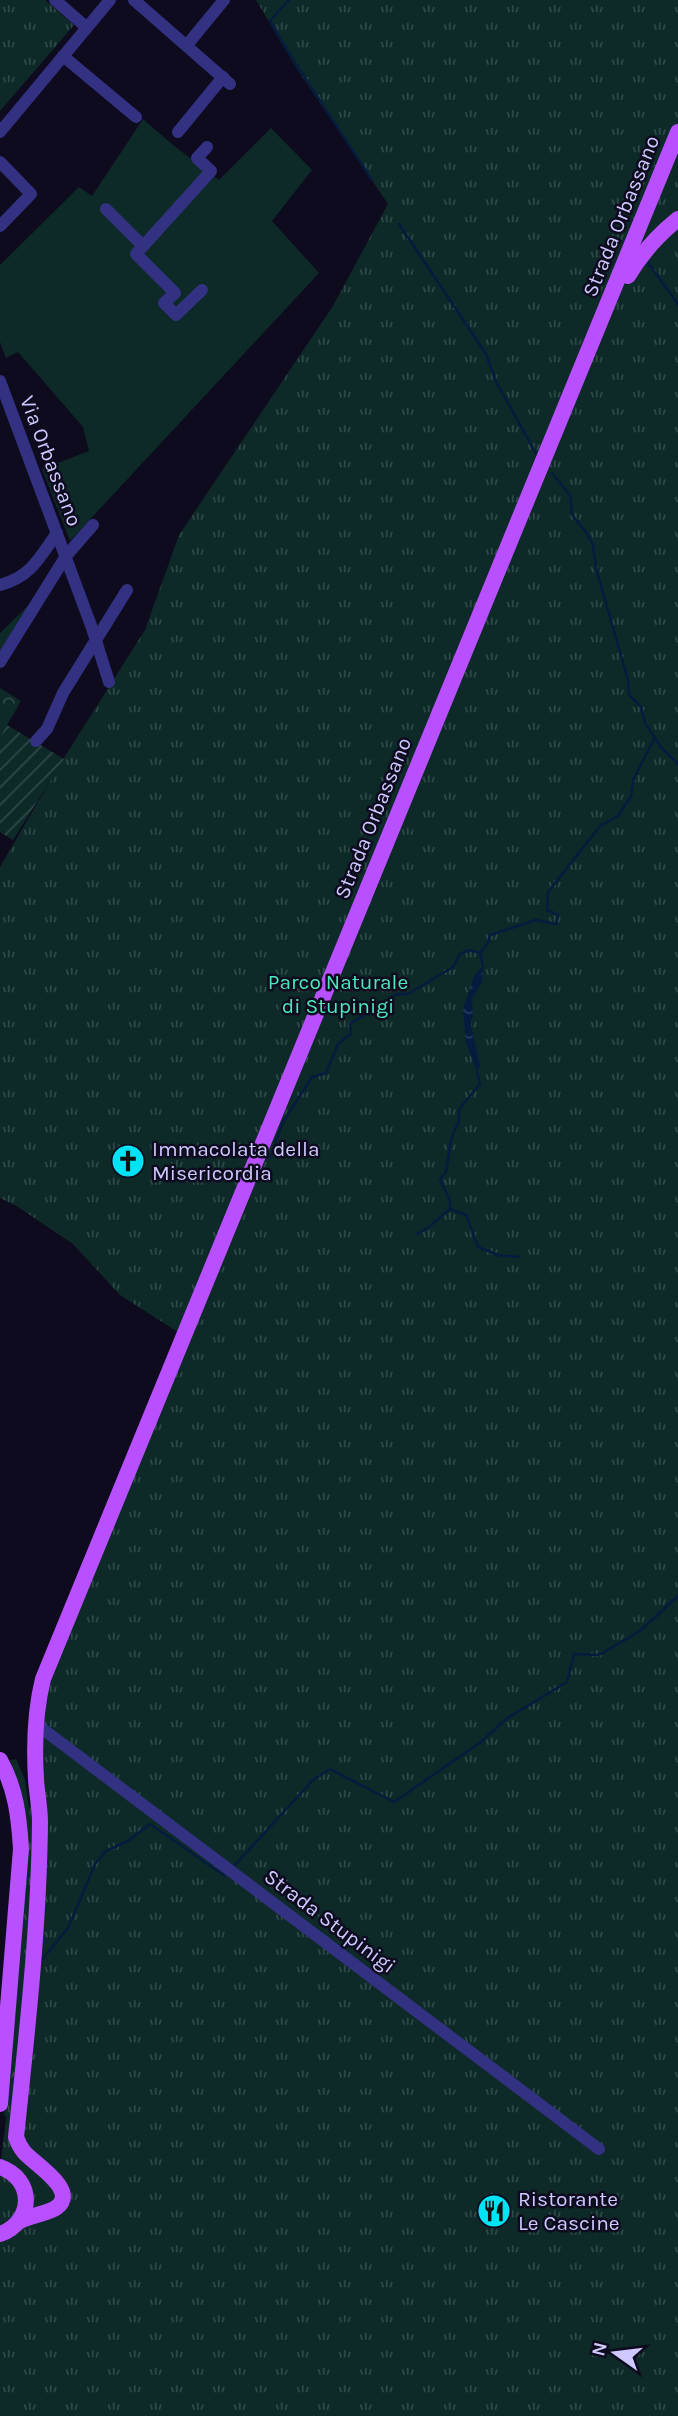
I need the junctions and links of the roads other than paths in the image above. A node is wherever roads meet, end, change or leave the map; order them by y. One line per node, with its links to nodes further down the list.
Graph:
1 (55, 0): 5 (street)
2 (110, 0): 5 (street)
3 (134, 0): 6 (street)
4 (224, 0): 6 (street)
5 (86, 27): 7 (street)
6 (187, 46): 10 (street)
7 (63, 56): 8 (street); 9 (street)
8 (136, 117)
9 (0, 132)
10 (178, 132)
11 (678, 132): 15 (main road, Strada Orbassano)
12 (207, 147): 18 (street)
13 (0, 162): 17 (street)
14 (106, 209): 18 (street)
15 (645, 213): 16 (main road); 19 (main road, Strada Orbassano)
16 (678, 218): 19 (main road, Strada Orbassano)
17 (0, 226)
18 (143, 246): 20 (street)
19 (630, 262): 31 (main road, Strada Orbassano)
20 (202, 290)
21 (1, 385): 23 (street, Via Orbassano)
22 (93, 525): 24 (street)
23 (57, 533): 24 (street, Via Orbassano); 25 (street)
24 (66, 556): 27 (street, Via Orbassano); 28 (street, Via Orbassano)
25 (0, 585)
26 (127, 590): 27 (street)
27 (96, 642): 29 (street, Via Orbassano); 30 (street)
28 (0, 662)
29 (109, 682)
30 (36, 741)
31 (36, 1724): 34 (street, Strada Stupinigi); 38 (main road)
32 (0, 1760): 33 (main road)
33 (0, 2104)
34 (599, 2149)
35 (0, 2150): 36 (main road)
36 (4, 2168): 37 (main road)
37 (27, 2198): 38 (main road); 39 (main road)
38 (47, 2211): 39 (main road)
39 (20, 2221): 40 (main road)
40 (1, 2235)

